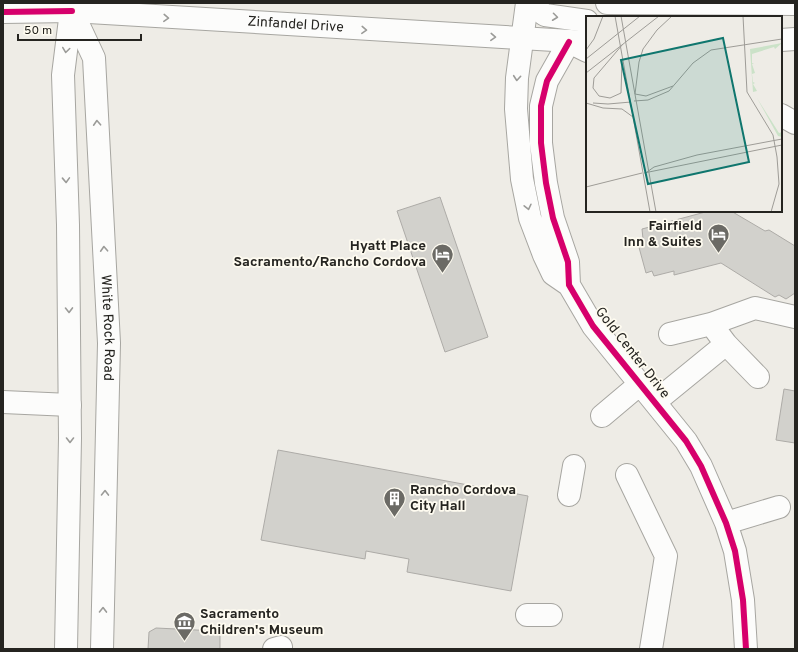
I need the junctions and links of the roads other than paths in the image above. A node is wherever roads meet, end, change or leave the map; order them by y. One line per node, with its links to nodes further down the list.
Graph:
1 (527, 3): 6 (main road, one-way to 6); 7 (main road, Gold Center Drive)
2 (607, 3): 3 (main road)
3 (794, 4)
4 (72, 7): 5 (main road, Zinfandel Drive); 7 (main road, Zinfandel Drive, one-way to 7); 22 (main road, one-way to 22); 32 (main road, White Rock Road, one-way to 4)
5 (3, 12)
6 (586, 21)
7 (523, 39): 10 (main road, Zinfandel Drive); 13 (main road, Gold Center Drive, one-way to 13)
8 (795, 39): 9 (main road)
9 (782, 40)
10 (581, 45): 13 (main road, Gold Center Drive)
11 (782, 116): 12 (main road)
12 (795, 123)
13 (569, 285): 19 (main road, Gold Center Drive)
14 (795, 317): 15 (main road)
15 (711, 324): 16 (main road); 17 (main road)
16 (670, 334)
17 (726, 344): 18 (main road); 21 (main road)
18 (758, 377)
19 (640, 384): 21 (main road, Gold Center Drive); 23 (main road)
20 (3, 402): 22 (main road)
21 (655, 402): 28 (main road, Gold Center Drive)
22 (70, 406): 31 (main road, one-way to 31)
23 (602, 416)
24 (574, 466): 25 (main road)
25 (569, 495)
26 (623, 502): 33 (main road)
27 (779, 507): 28 (main road)
28 (726, 523): 34 (main road, Gold Center Drive)
29 (526, 615): 30 (main road)
30 (551, 615)
31 (66, 649)
32 (102, 649)
33 (651, 649)
34 (746, 649)

